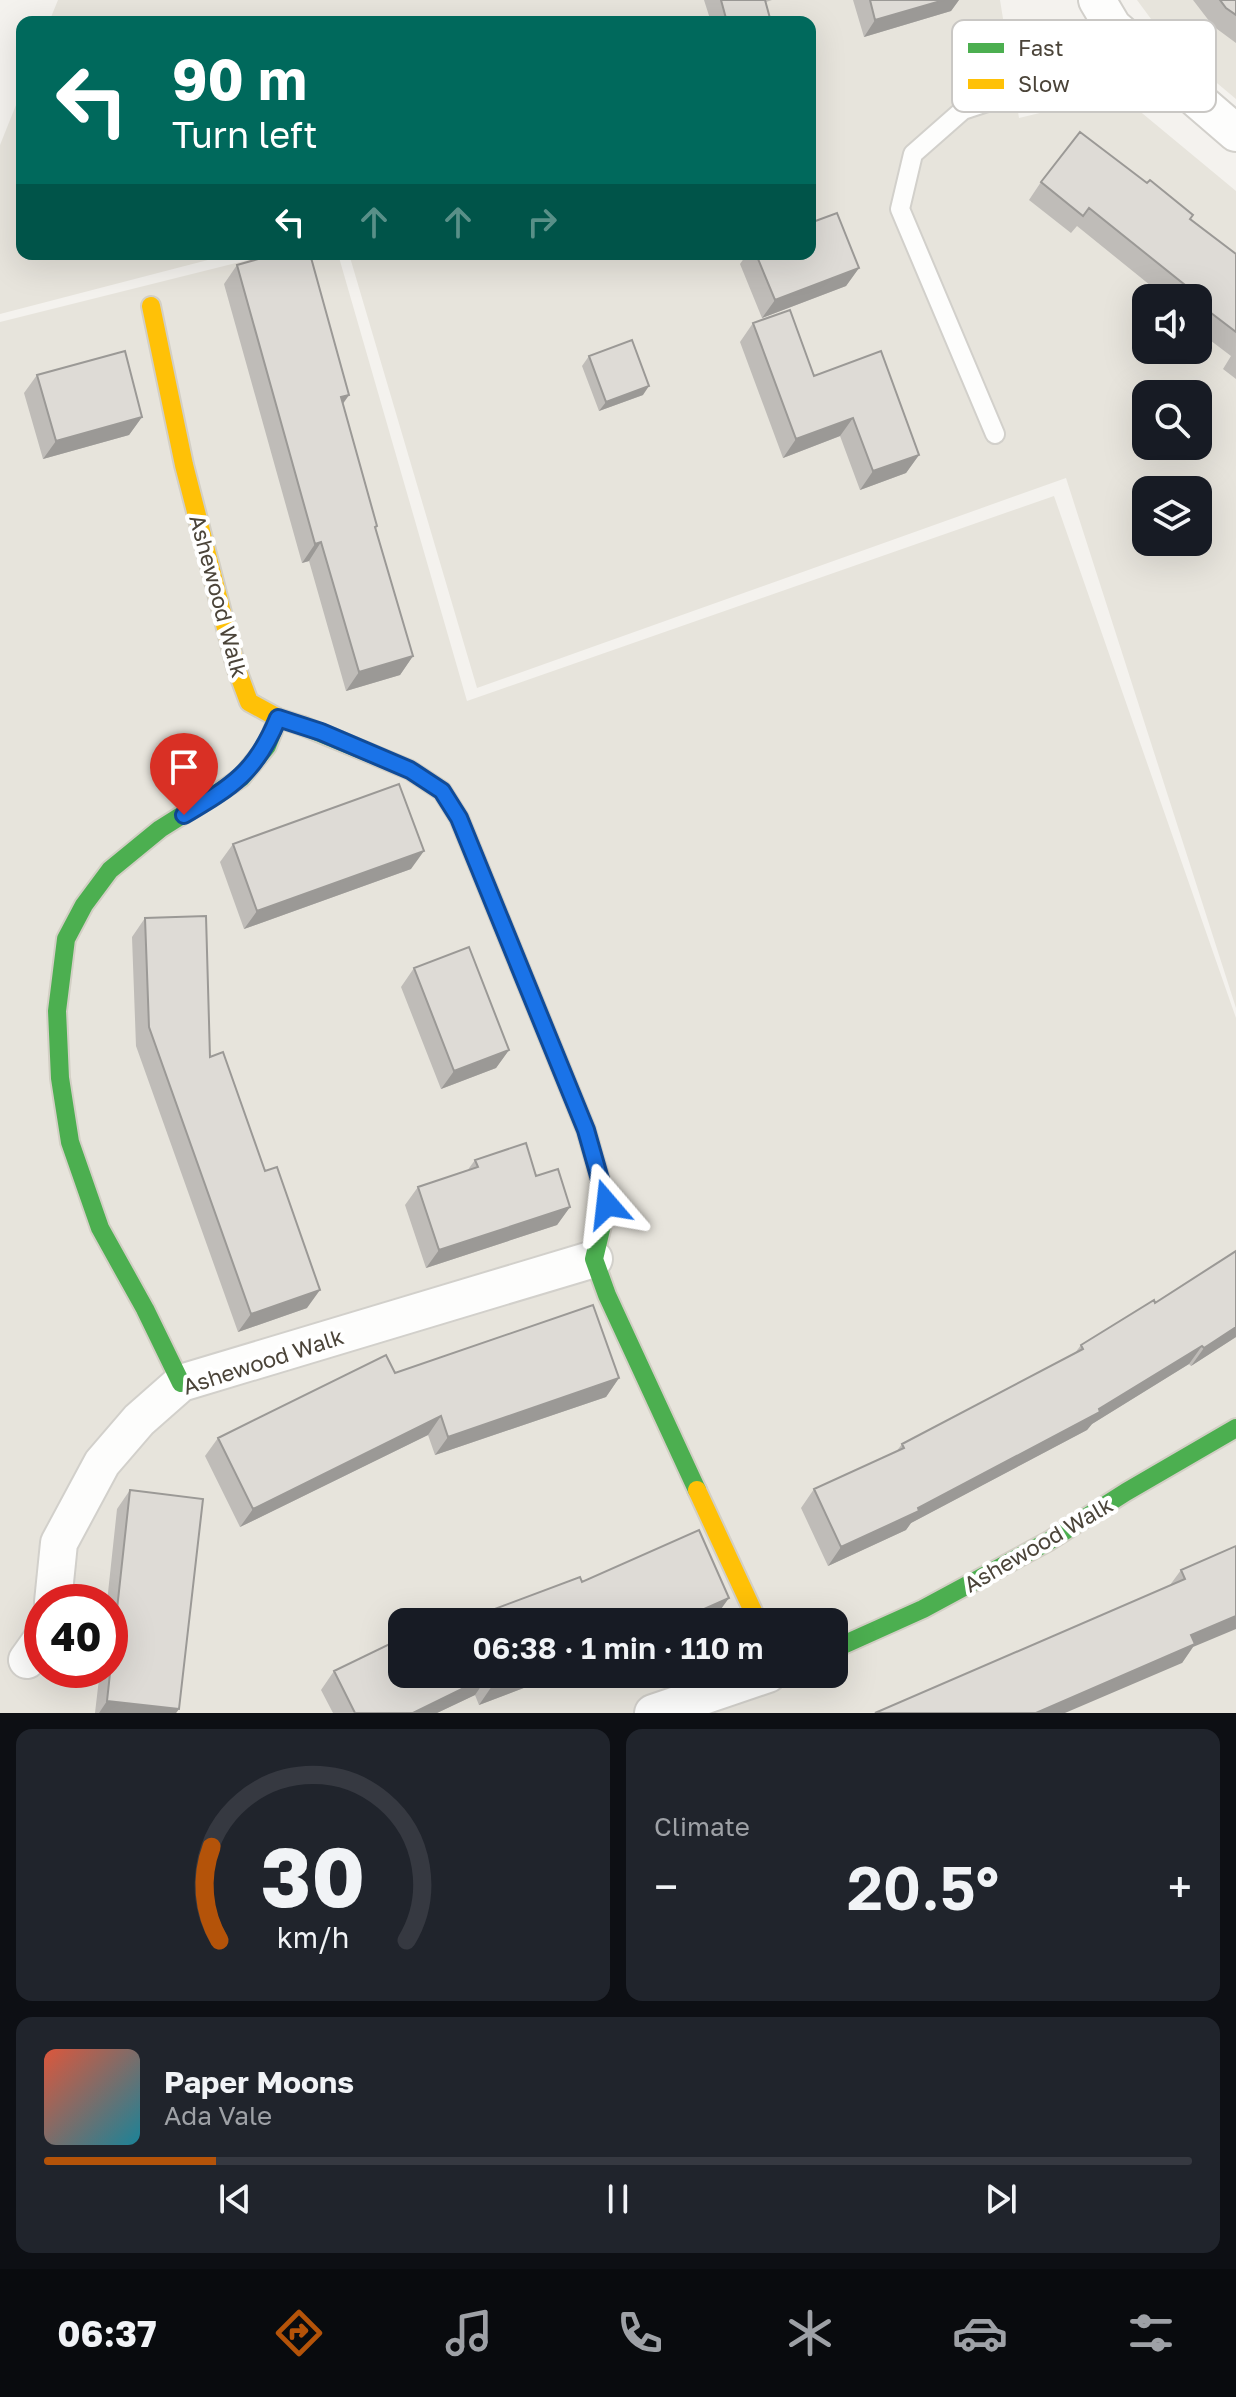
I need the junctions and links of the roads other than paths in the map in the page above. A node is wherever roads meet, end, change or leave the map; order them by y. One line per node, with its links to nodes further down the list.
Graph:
1 (1097, 0): 2 (street)
2 (1109, 20)
3 (961, 112): 7 (lane)
4 (1212, 112): 5 (street)
5 (1236, 133)
6 (151, 306): 8 (street, Ashewood Walk)
7 (995, 434)
8 (278, 718): 9 (street, Ashewood Walk); 10 (street)
9 (594, 1259): 10 (street, Ashewood Walk); 13 (street)
10 (181, 1383): 12 (street, Ashewood Walk)
11 (1236, 1428): 14 (street, Ashewood Walk)
12 (55, 1584)
13 (752, 1608)
14 (848, 1643)
15 (727, 1688): 16 (street)
16 (653, 1713)

